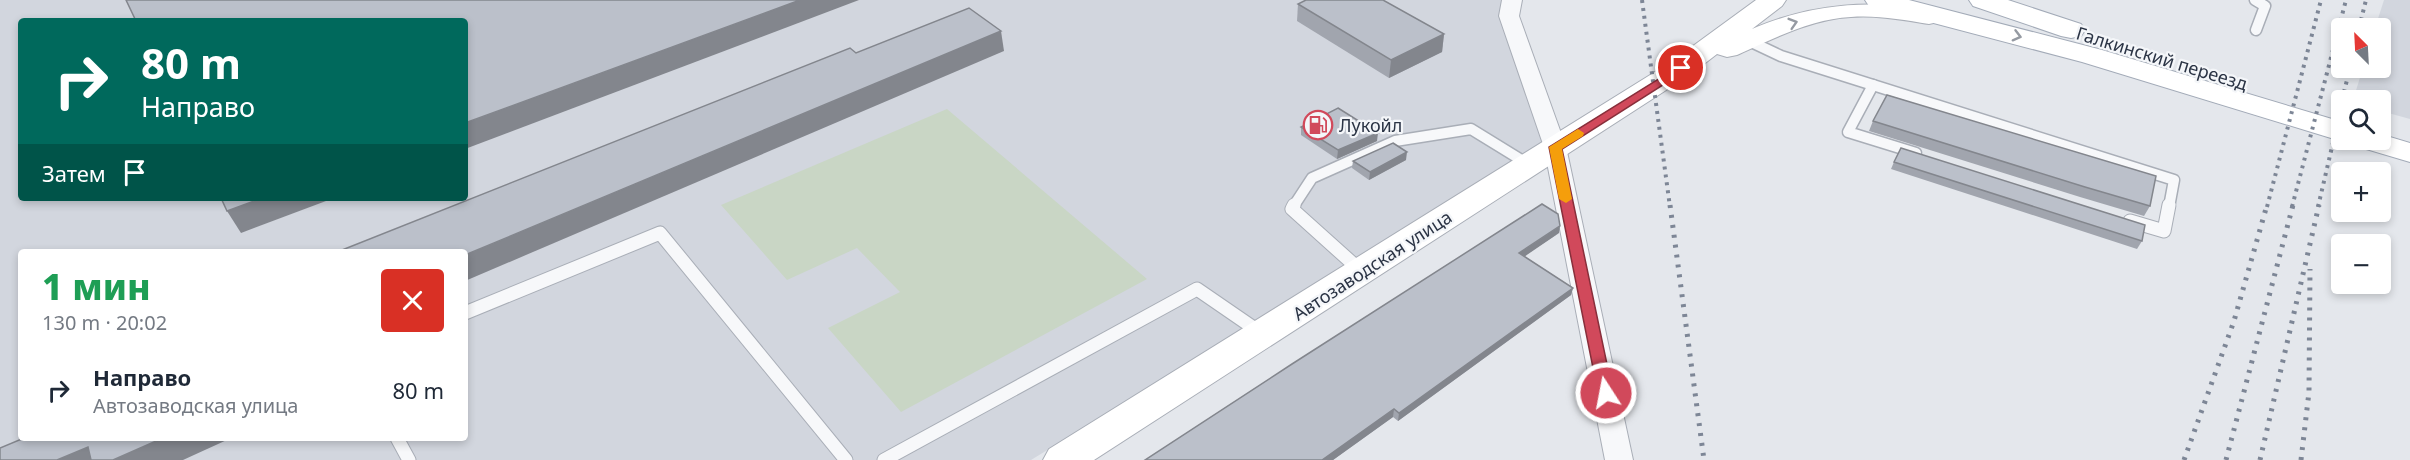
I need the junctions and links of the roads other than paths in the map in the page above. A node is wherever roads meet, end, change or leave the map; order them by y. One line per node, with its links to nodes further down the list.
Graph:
1 (1512, 0): 16 (street)
2 (1773, 0): 8 (street)
3 (1878, 0): 6 (street)
4 (1982, 0): 10 (street, Галкинский переезд)
5 (2255, 0): 7 (lane)
6 (1960, 21): 8 (street, one-way to 6); 11 (street, one-way to 11)
7 (2256, 30)
8 (1740, 35): 9 (lane); 16 (street, Автозаводская улица)
9 (1873, 85): 17 (lane); 18 (lane)
10 (2331, 111)
11 (2331, 129)
12 (2391, 130): 13 (street)
13 (2410, 136)
14 (2391, 147): 15 (street)
15 (2410, 153)
16 (1542, 156): 19 (street, Автозаводская улица); 19 (lane); 27 (street)
17 (1927, 157)
18 (2119, 217)
19 (1361, 271): 21 (street, Автозаводская улица)
20 (468, 312): 24 (lane)
21 (1263, 334): 25 (lane); 26 (street, Автозаводская улица)
22 (399, 441): 23 (lane)
23 (409, 460)
24 (846, 460)
25 (884, 460)
26 (1063, 460)
27 (1619, 460)

